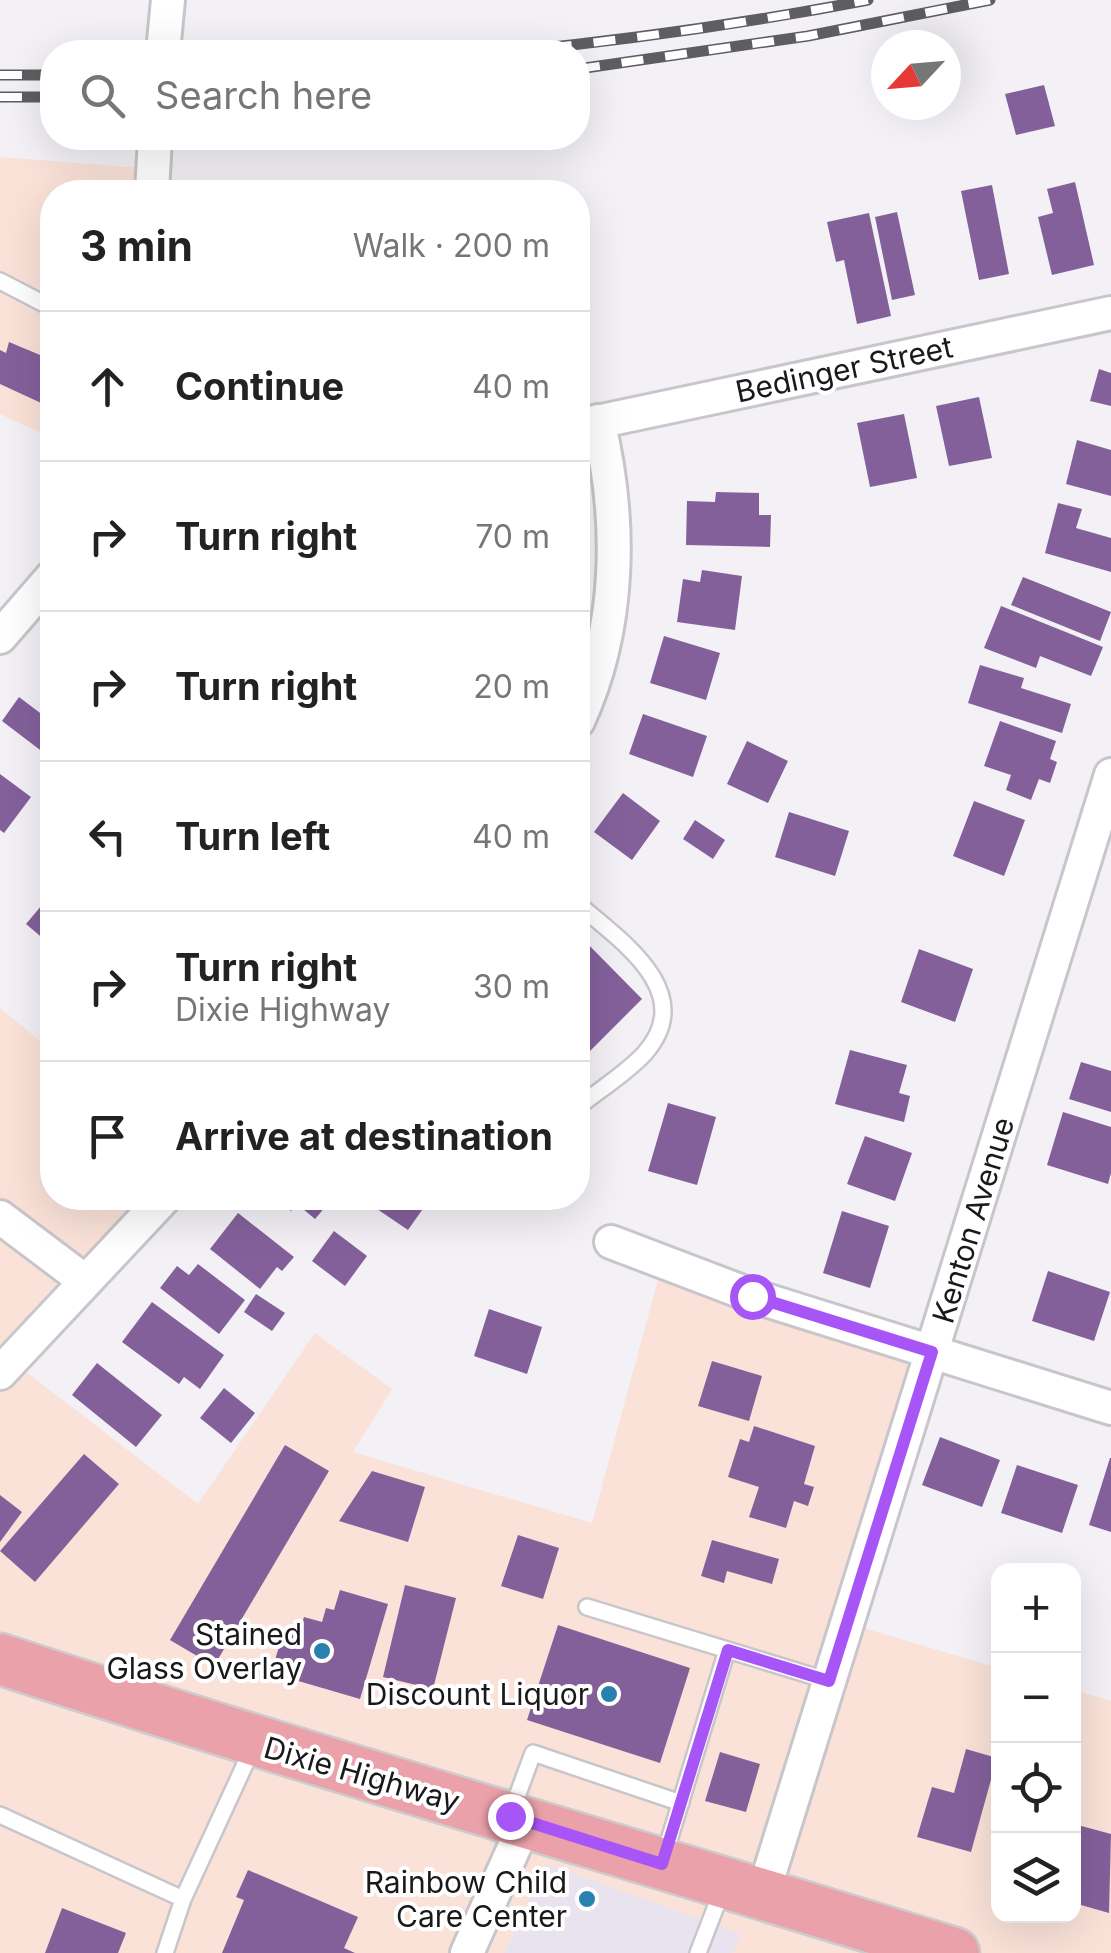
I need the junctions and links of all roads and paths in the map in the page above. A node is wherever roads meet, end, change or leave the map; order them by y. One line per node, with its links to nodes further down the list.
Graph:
1 (168, 0): 2 (street)
2 (164, 40)
3 (0, 281): 4 (lane)
4 (40, 302)
5 (1111, 312): 6 (street, Bedinger Street)
6 (590, 424)
7 (590, 431): 10 (street)
8 (40, 590): 9 (street)
9 (4, 626)
10 (590, 695)
11 (1111, 775): 12 (street, Kenton Avenue)
12 (1104, 826): 19 (street, Kenton Avenue)
13 (590, 915): 14 (lane)
14 (590, 1097)
15 (153, 1210): 18 (street)
16 (0, 1217): 18 (street)
17 (611, 1242): 19 (street)
18 (85, 1281): 20 (street)
19 (932, 1352): 21 (street); 25 (street, Kenton Avenue)
20 (0, 1374)
21 (1111, 1408)
22 (587, 1607): 23 (lane)
23 (728, 1650): 25 (lane); 27 (lane)
24 (0, 1659): 26 (main road, Dixie Highway)
25 (829, 1681): 31 (street, Kenton Avenue)
26 (255, 1743): 29 (main road, Dixie Highway); 32 (lane)
27 (681, 1803): 29 (lane); 30 (lane)
28 (0, 1816): 32 (lane)
29 (518, 1818): 30 (main road, Dixie Highway); 34 (street)
30 (662, 1864): 31 (main road, Dixie Highway)
31 (744, 1889): 35 (lane); 36 (main road, Dixie Highway)
32 (183, 1899): 33 (lane)
33 (165, 1953)
34 (467, 1953)
35 (698, 1953)
36 (954, 1953)

